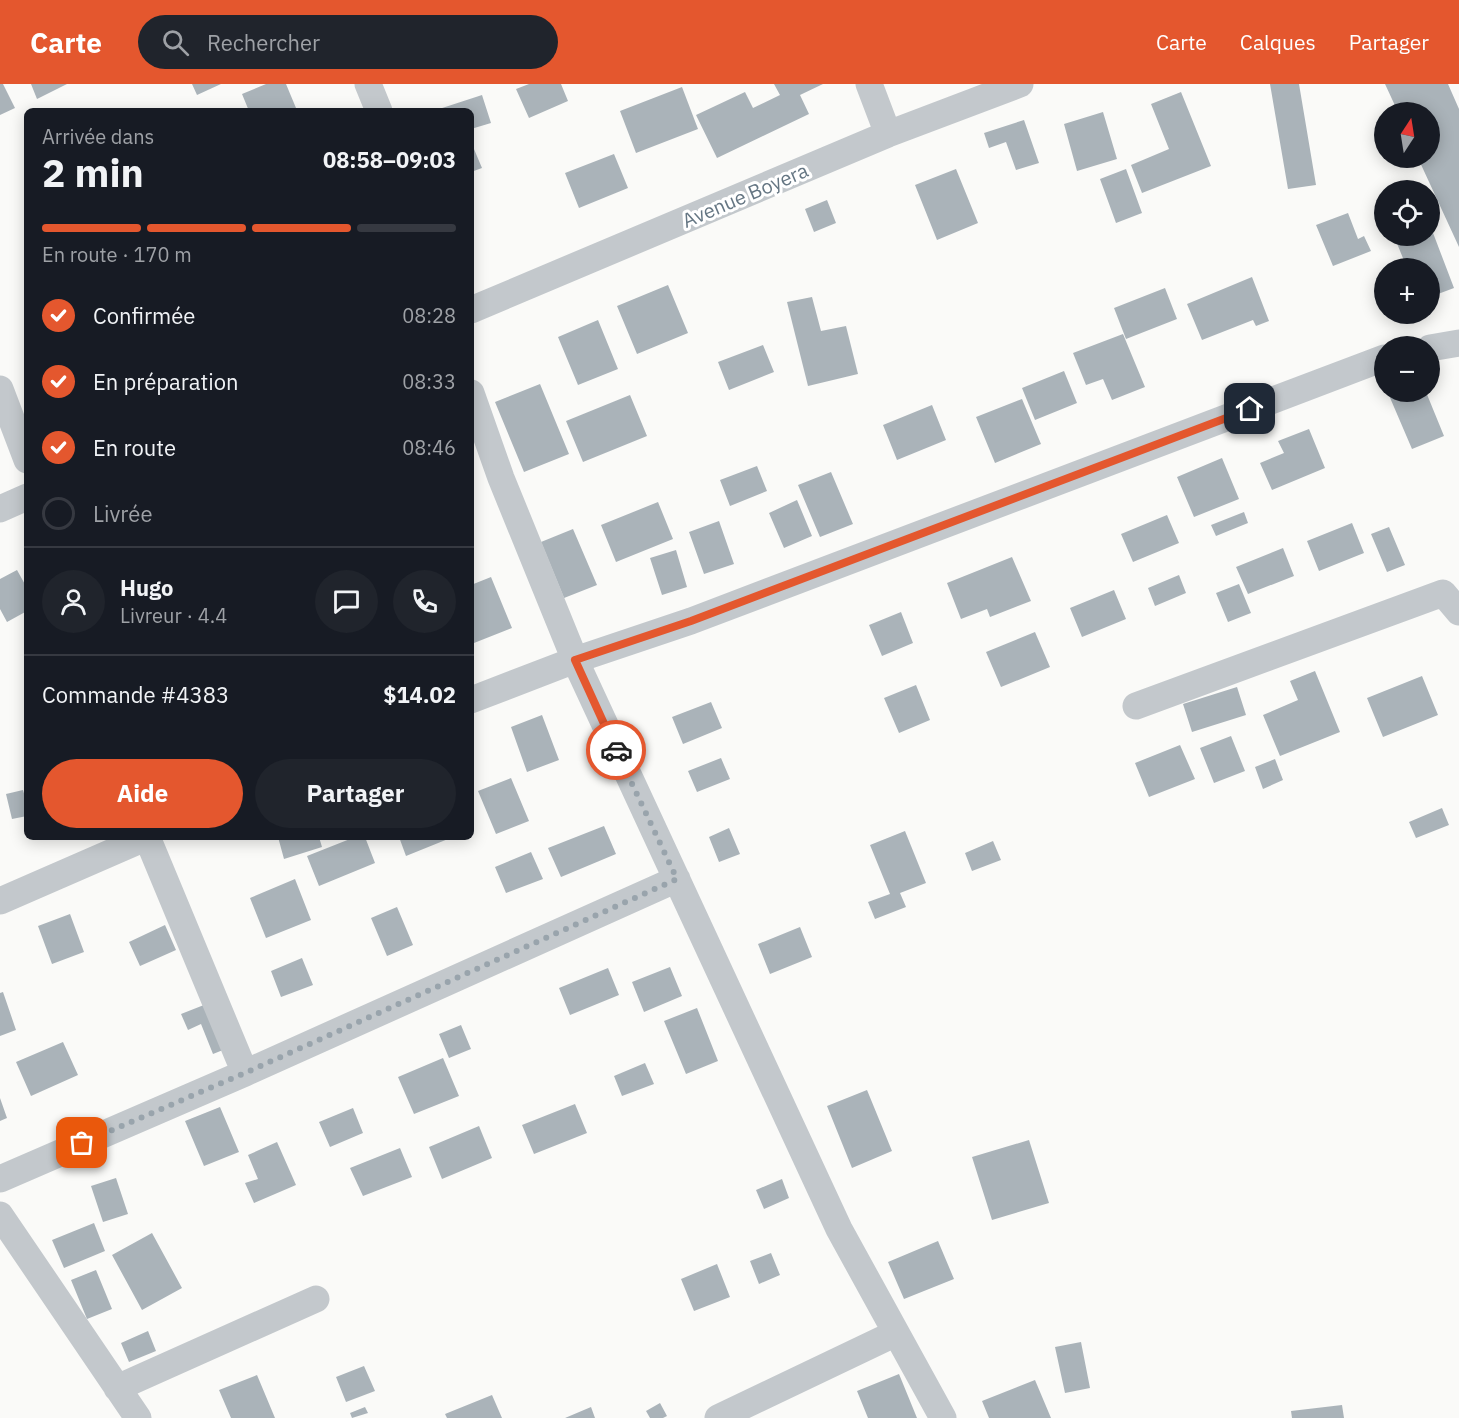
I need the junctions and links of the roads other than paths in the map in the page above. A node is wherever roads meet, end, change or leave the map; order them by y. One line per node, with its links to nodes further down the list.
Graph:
1 (368, 84): 4 (street)
2 (868, 84): 5 (street)
3 (1020, 84): 5 (street, Avenue Boyera)
4 (378, 108)
5 (888, 134): 6 (street, Avenue Boyera)
6 (474, 309)
7 (1459, 343): 8 (street)
8 (1440, 346)
9 (1374, 362): 16 (street)
10 (0, 389): 12 (street)
11 (474, 402): 16 (street)
12 (24, 452)
13 (24, 498): 14 (street)
14 (0, 509)
15 (1459, 612): 18 (street)
16 (575, 660): 17 (street); 21 (street)
17 (474, 699)
18 (1136, 706)
19 (140, 840): 22 (street)
20 (148, 840): 23 (street)
21 (677, 879): 23 (street); 27 (street)
22 (0, 902)
23 (245, 1073): 24 (street)
24 (0, 1179)
25 (0, 1215): 28 (street)
26 (316, 1299): 28 (street)
27 (896, 1333): 30 (street); 31 (street)
28 (117, 1388): 29 (street)
29 (138, 1418)
30 (718, 1418)
31 (943, 1418)

